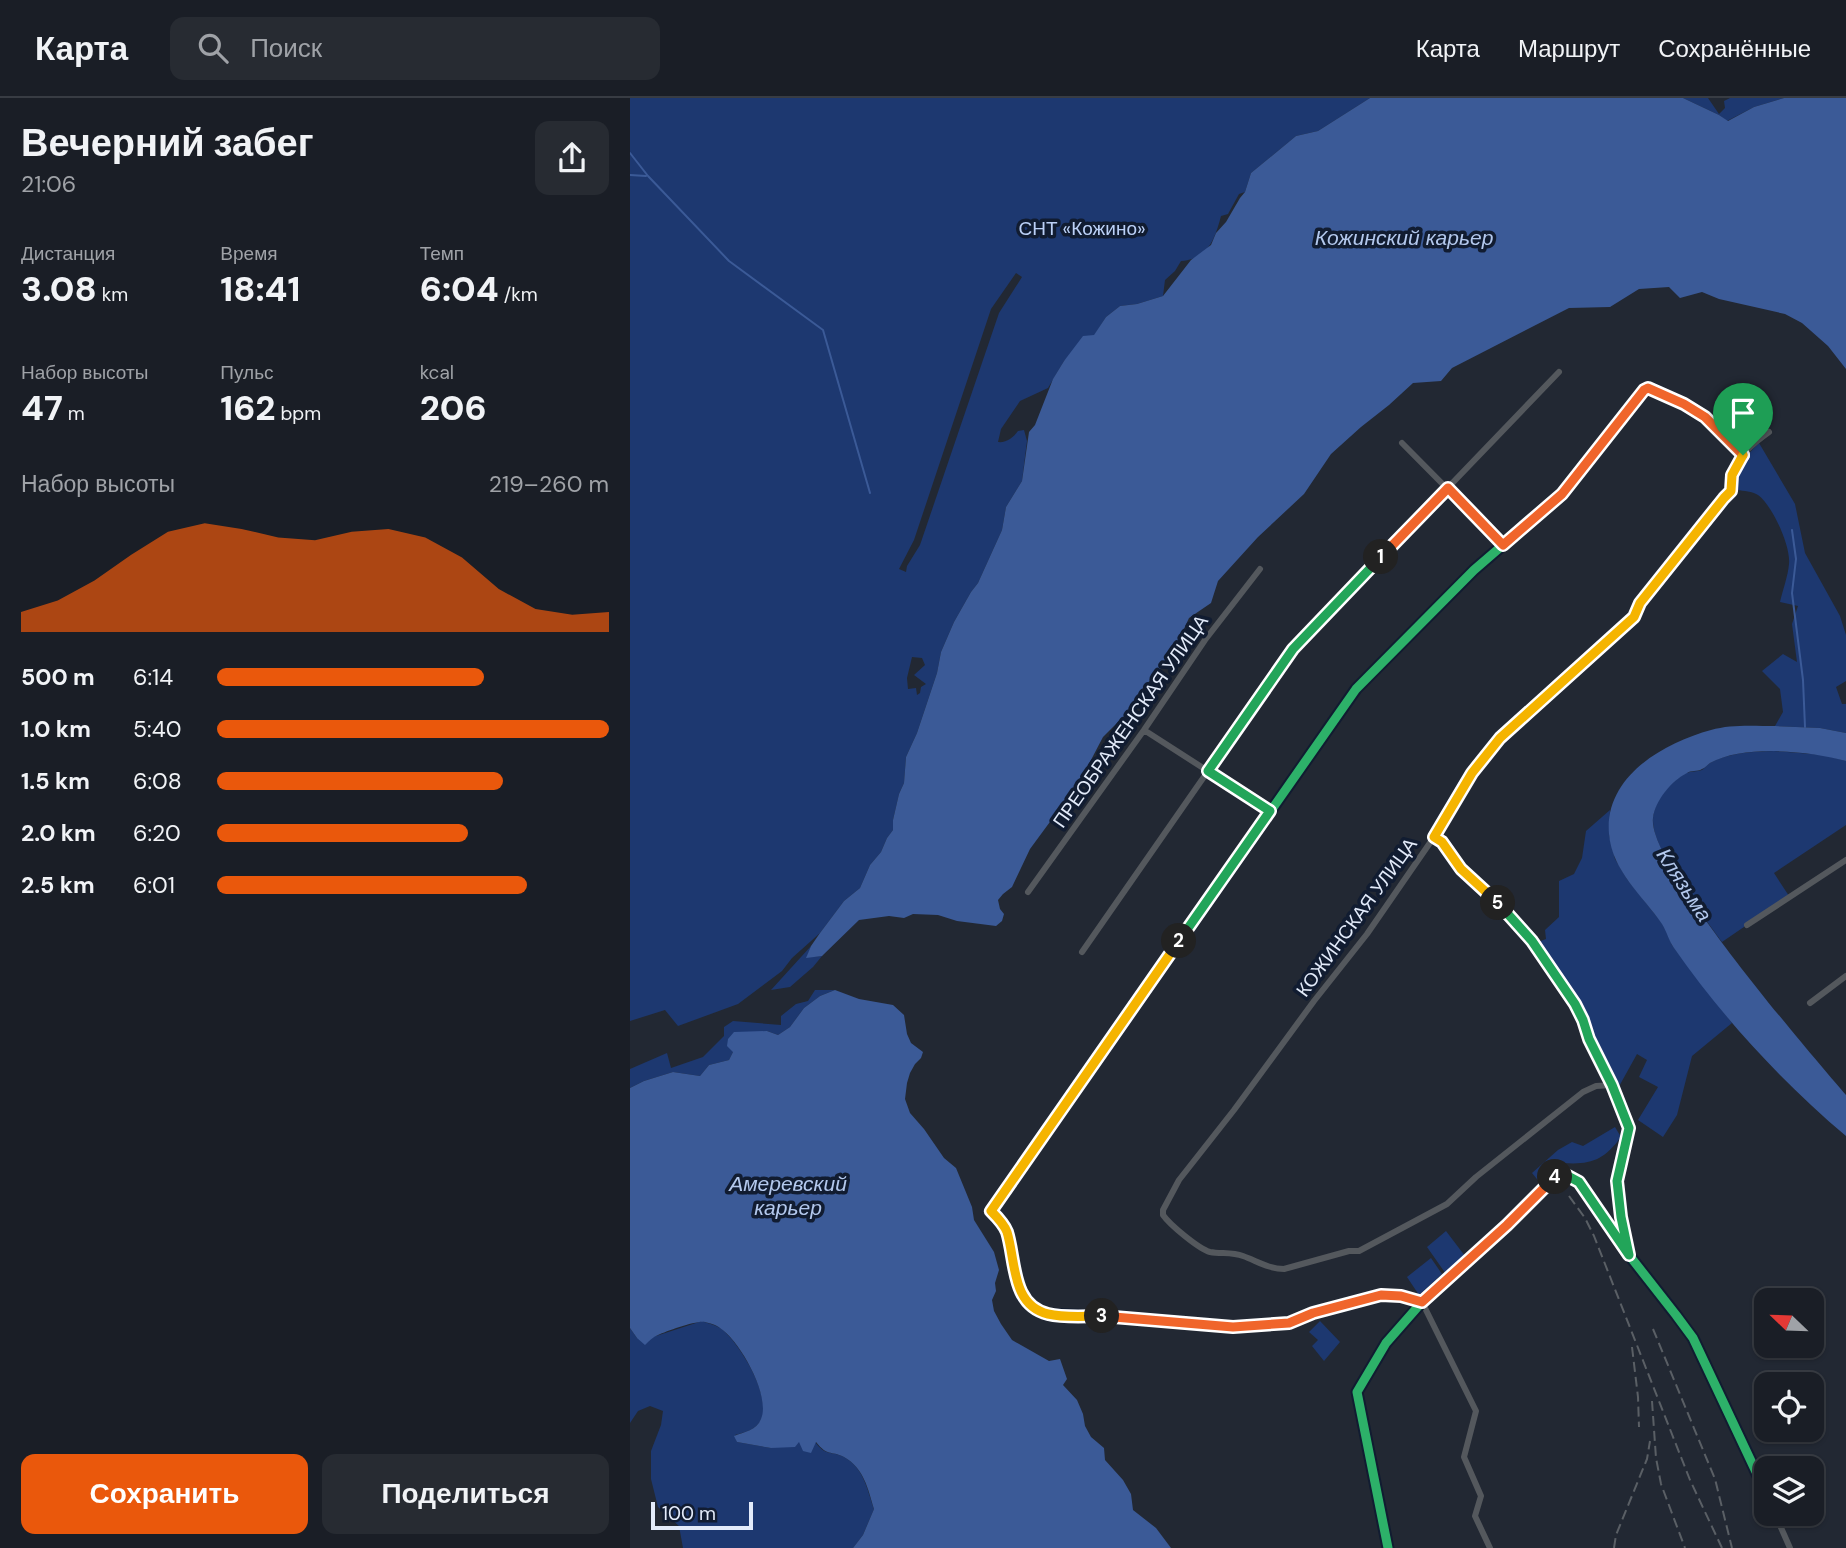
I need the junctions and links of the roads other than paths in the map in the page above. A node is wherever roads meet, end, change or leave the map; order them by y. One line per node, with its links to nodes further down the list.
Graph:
1 (1559, 372): 5 (street)
2 (1769, 432): 4 (street, КОЖИНСКАЯ УЛИЦА)
3 (1402, 443): 5 (street)
4 (1743, 455): 6 (street); 11 (street, КОЖИНСКАЯ УЛИЦА)
5 (1448, 488): 6 (street); 9 (street)
6 (1503, 545): 10 (street)
7 (1260, 569): 8 (street, ПРЕОБРАЖЕНСКАЯ УЛИЦА)
8 (1144, 730): 9 (street); 13 (street, ПРЕОБРАЖЕНСКАЯ УЛИЦА)
9 (1208, 771): 10 (street); 15 (street)
10 (1270, 811): 20 (street)
11 (1434, 837): 18 (street); 18 (street, КОЖИНСКАЯ УЛИЦА)
12 (1846, 860): 14 (street)
13 (1028, 892)
14 (1747, 925)
15 (1082, 952)
16 (1846, 976): 17 (street)
17 (1810, 1003)
18 (1612, 1085): 19 (street)
19 (1629, 1255): 20 (street); 21 (street)
20 (1422, 1302): 24 (street); 25 (street)
21 (1754, 1468)
22 (1780, 1526): 23 (street)
23 (1789, 1545)
24 (1388, 1548)
25 (1490, 1548)

